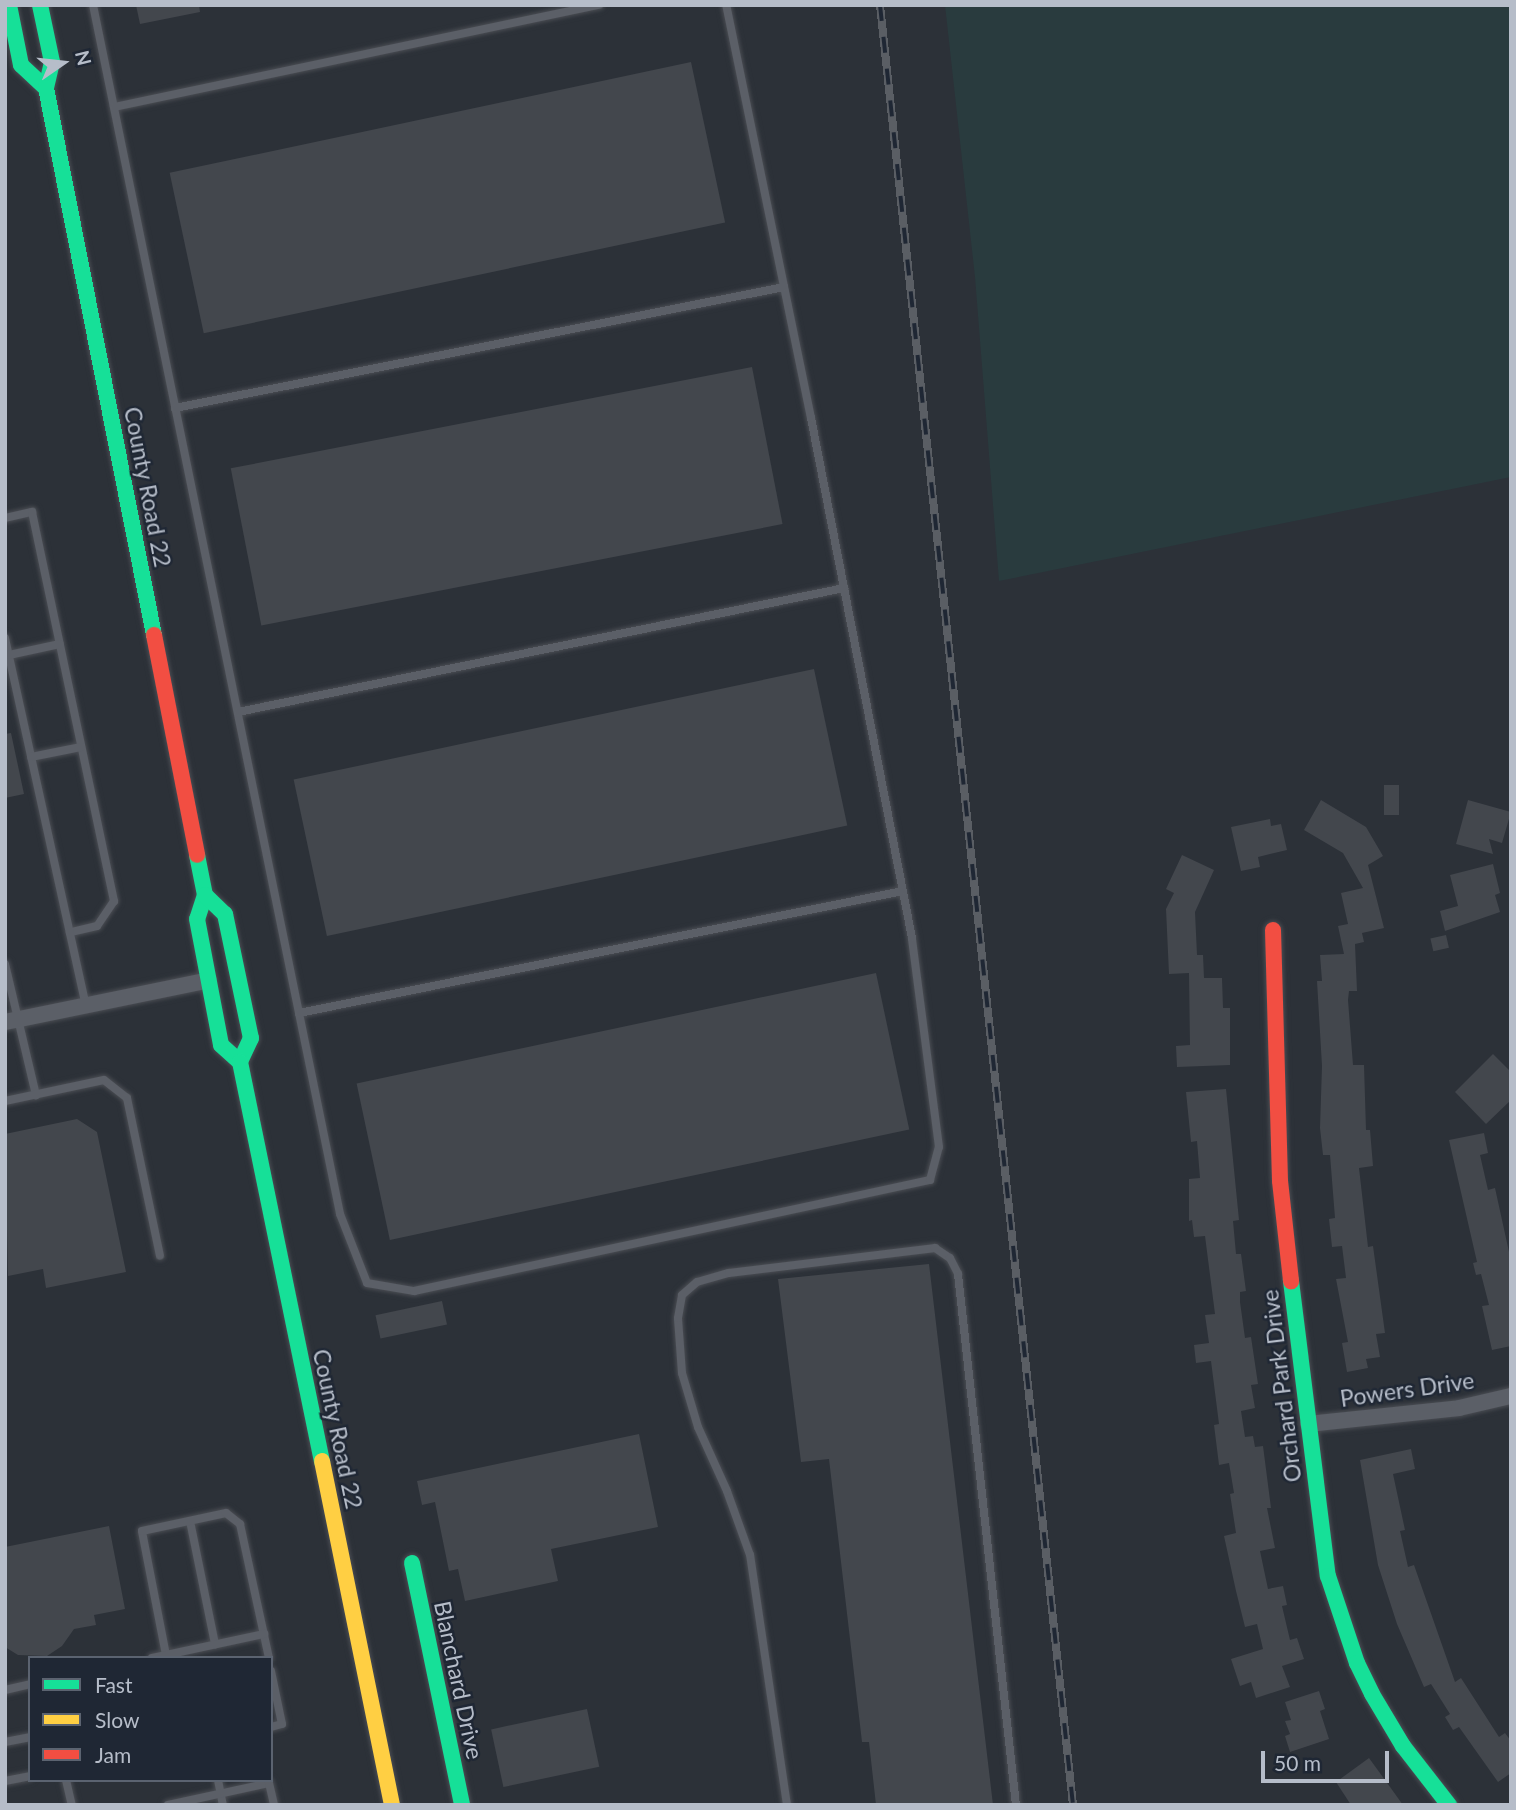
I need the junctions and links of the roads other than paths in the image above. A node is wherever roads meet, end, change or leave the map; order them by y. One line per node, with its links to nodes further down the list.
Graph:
1 (9, 5): 6 (main road)
2 (40, 5): 6 (main road, County Road 22)
3 (93, 5): 7 (lane)
4 (599, 5): 7 (lane)
5 (726, 5): 8 (lane)
6 (46, 88): 19 (main road, County Road 22)
7 (114, 107): 9 (lane)
8 (784, 287): 9 (lane); 11 (lane)
9 (175, 408): 15 (lane)
10 (5, 518): 13 (lane)
11 (844, 588): 15 (lane); 18 (lane)
12 (5, 638): 14 (lane)
13 (60, 644): 14 (lane); 16 (lane)
14 (9, 655): 17 (lane)
15 (237, 712): 25 (lane)
16 (81, 747): 17 (lane); 21 (lane)
17 (31, 757): 21 (lane)
18 (903, 891): 25 (lane); 25 (lane)
19 (205, 895): 23 (main road, County Road 22); 27 (main road, County Road 22)
20 (1273, 930): 32 (main road, Orchard Park Drive)
21 (69, 932): 24 (lane)
22 (5, 964): 26 (lane)
23 (209, 980): 24 (street); 27 (main road, County Road 22)
24 (86, 1006): 26 (street)
25 (299, 1013)
26 (11, 1021): 28 (lane)
27 (240, 1062): 55 (main road, County Road 22)
28 (36, 1094): 29 (lane); 30 (lane)
29 (5, 1101)
30 (160, 1256)
31 (1511, 1396): 32 (street, Powers Drive)
32 (1308, 1424): 59 (main road, Orchard Park Drive)
33 (190, 1521): 35 (lane); 36 (lane); 37 (lane)
34 (412, 1563): 56 (main road, Blanchard Drive)
35 (264, 1634): 36 (lane); 39 (lane)
36 (215, 1644): 37 (lane)
37 (166, 1655): 38 (lane)
38 (161, 1656)
39 (269, 1656)
40 (28, 1685): 42 (lane)
41 (273, 1687): 43 (lane)
42 (5, 1690)
43 (273, 1726)
44 (28, 1737): 45 (lane)
45 (5, 1742)
46 (28, 1776): 47 (lane)
47 (5, 1782)
48 (66, 1782): 51 (lane)
49 (218, 1782): 50 (lane)
50 (220, 1793): 52 (lane); 53 (lane); 54 (lane)
51 (72, 1805)
52 (168, 1805)
53 (223, 1805)
54 (274, 1805)
55 (392, 1805)
56 (462, 1805)
57 (787, 1805): 58 (lane)
58 (1016, 1805)
59 (1449, 1805)

